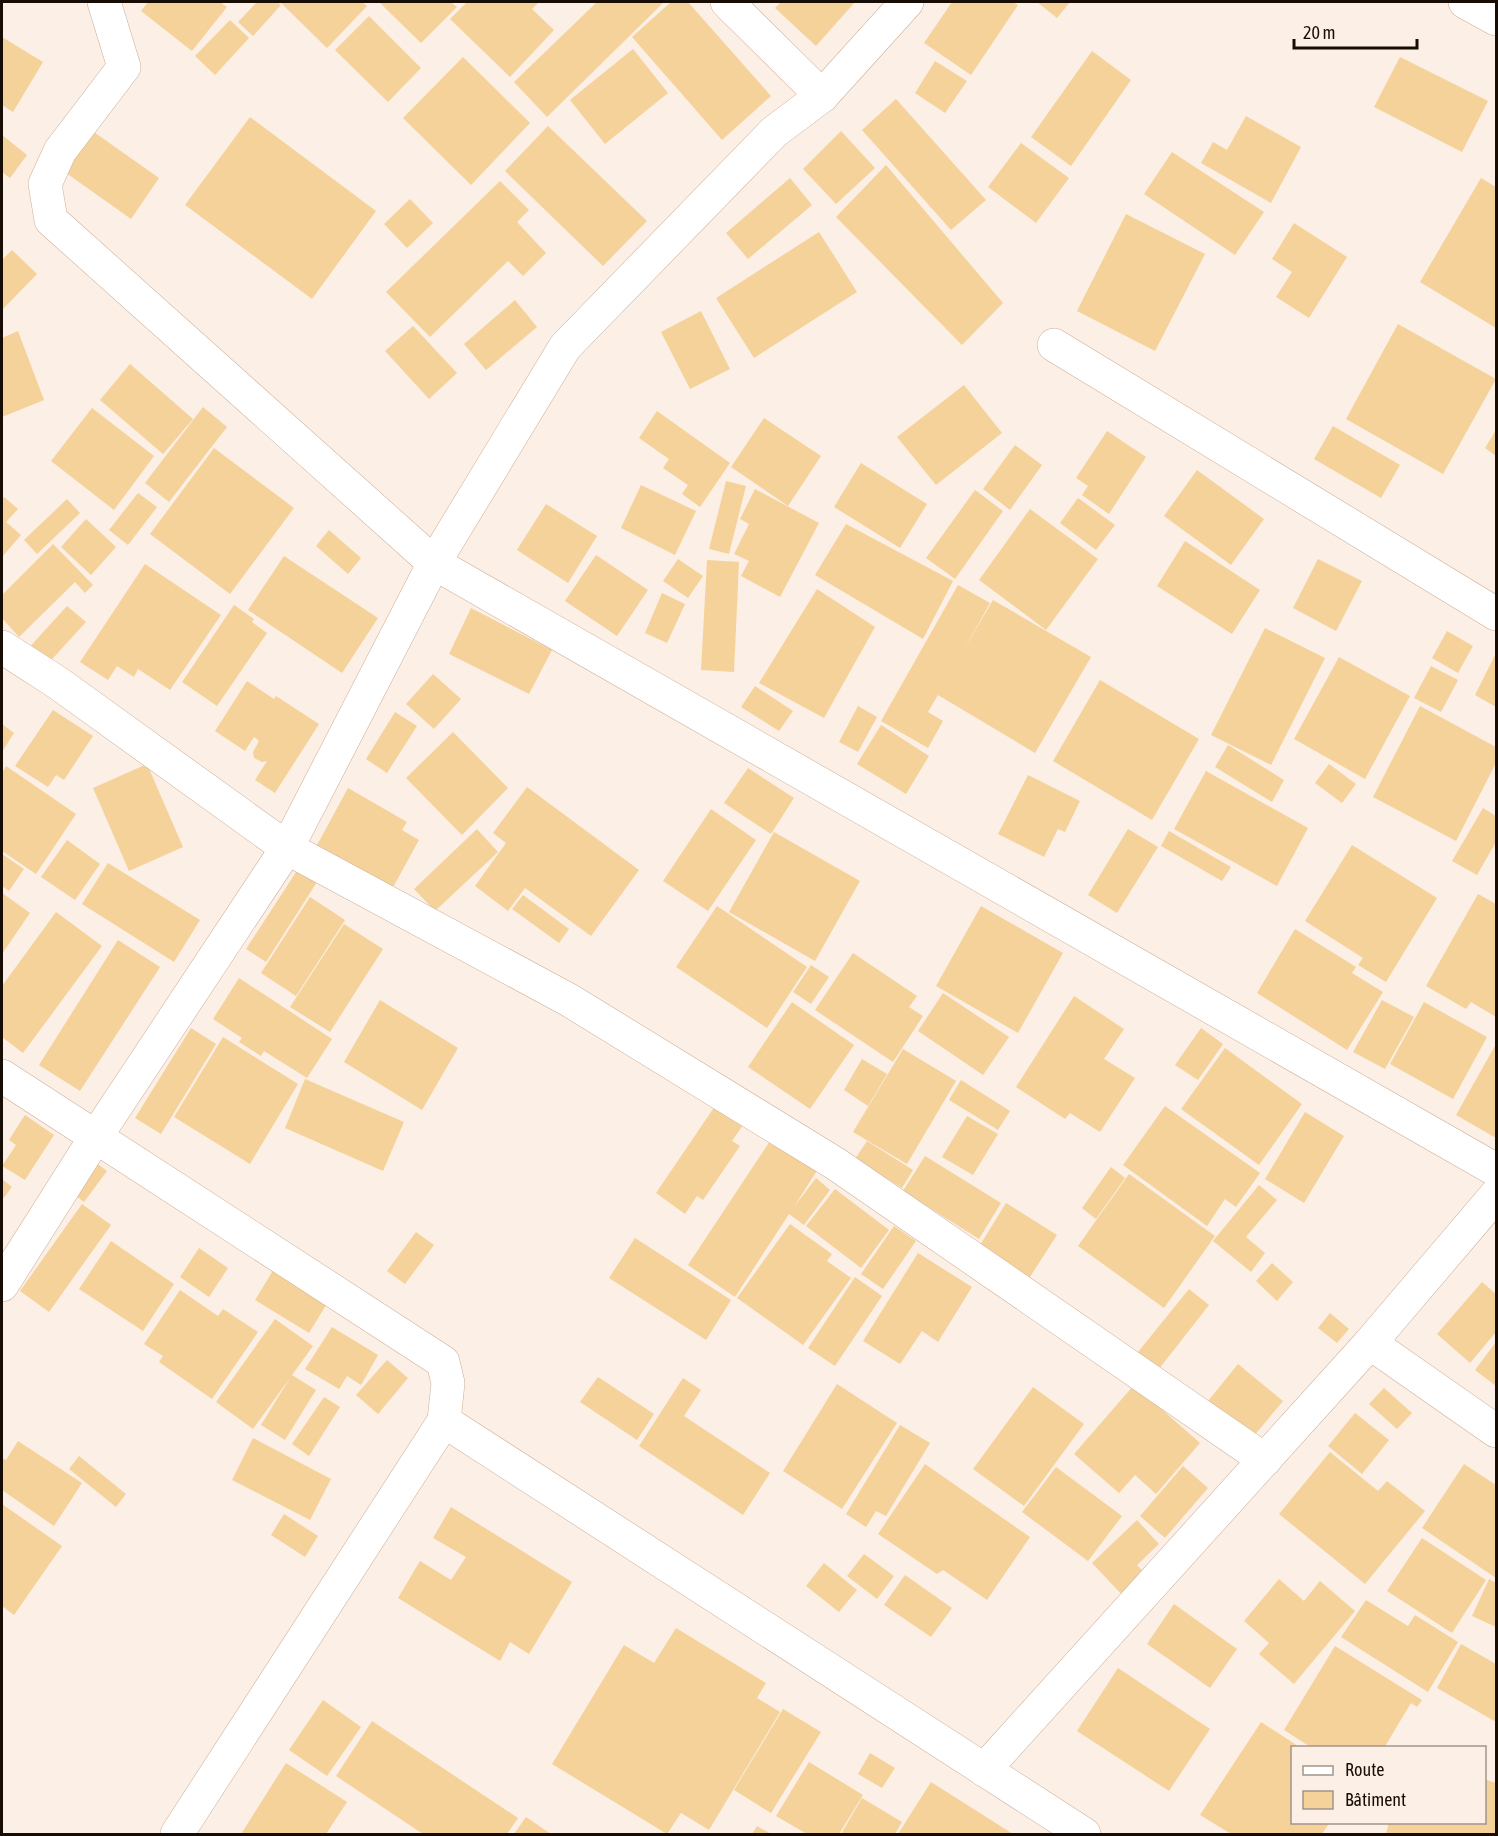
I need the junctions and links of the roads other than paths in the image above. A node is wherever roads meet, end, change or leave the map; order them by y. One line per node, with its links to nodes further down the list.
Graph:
1 (104, 2): 8 (street)
2 (727, 2): 6 (street)
3 (907, 2): 6 (street)
4 (1465, 2): 5 (street)
5 (1497, 19)
6 (822, 96): 8 (street)
7 (1054, 345): 9 (street)
8 (434, 562): 11 (street); 14 (street)
9 (1497, 614)
10 (2, 647): 11 (street)
11 (287, 848): 13 (street); 20 (street)
12 (2, 1076): 13 (street)
13 (95, 1138): 16 (street); 18 (street)
14 (1497, 1170)
15 (1497, 1195): 17 (street)
16 (2, 1285)
17 (1370, 1343): 19 (street); 20 (street)
18 (444, 1421): 21 (street); 22 (street)
19 (1497, 1431)
20 (1265, 1460): 21 (street)
21 (984, 1770): 23 (street)
22 (177, 1834)
23 (1084, 1834)

